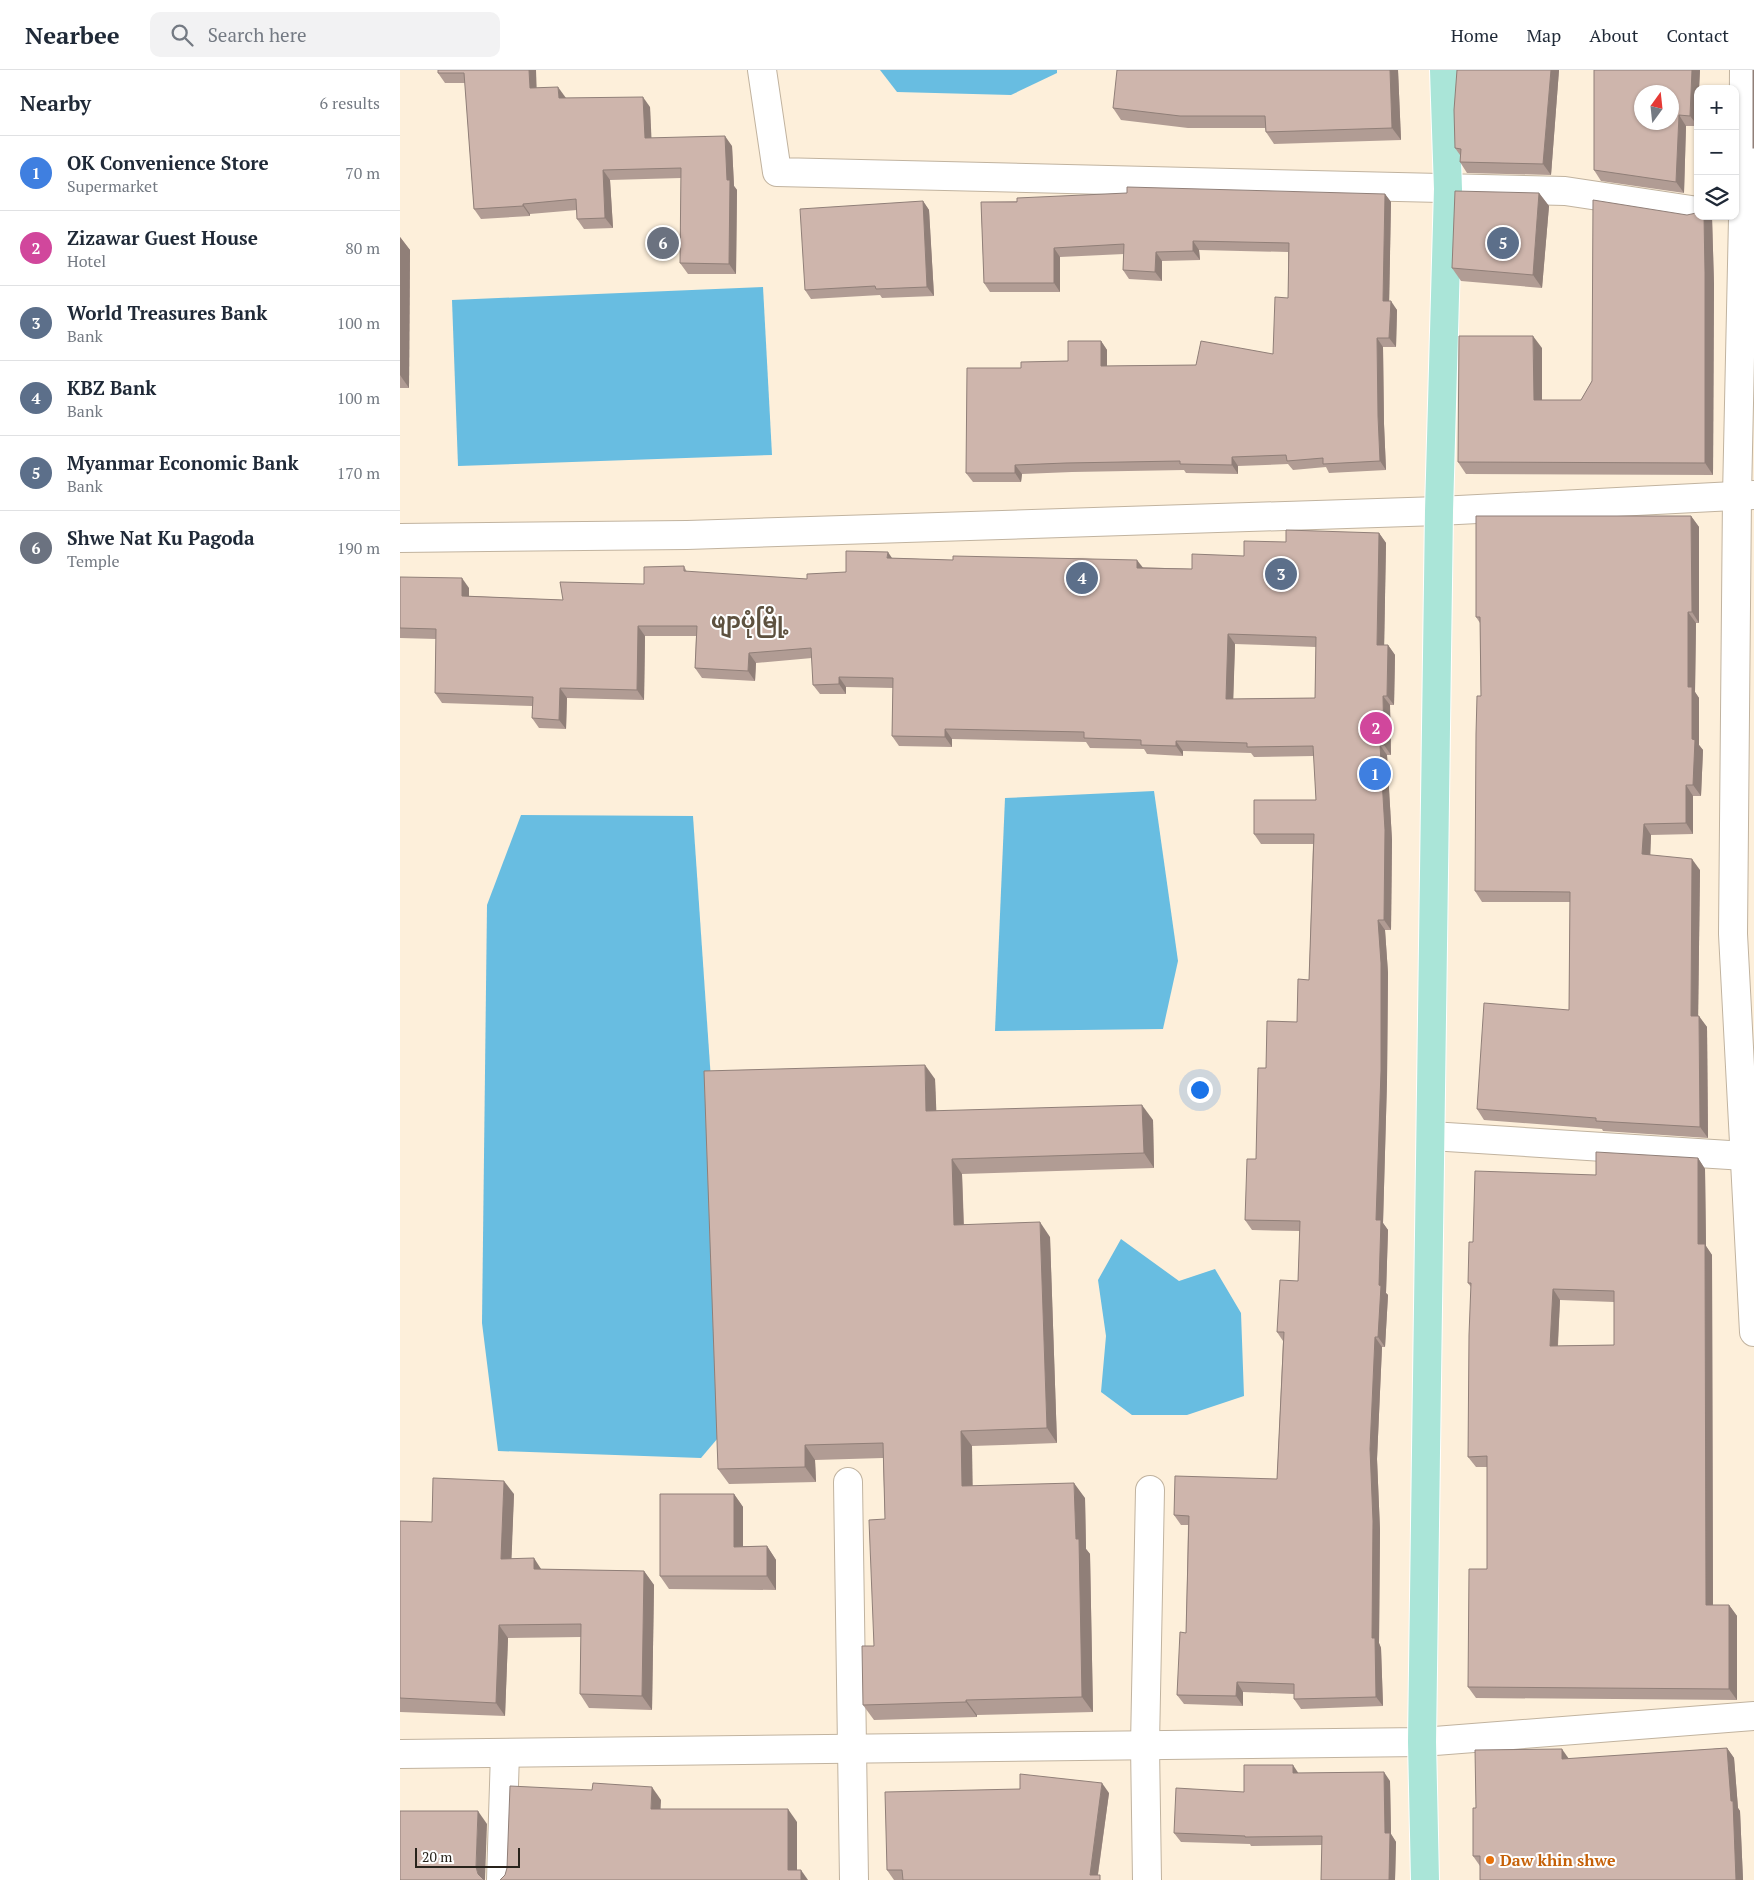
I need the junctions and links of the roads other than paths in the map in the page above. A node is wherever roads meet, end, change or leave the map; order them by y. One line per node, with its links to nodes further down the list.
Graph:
1 (762, 70): 4 (street)
2 (1444, 70): 4 (main road)
3 (1744, 70): 6 (street)
4 (1448, 190): 5 (street); 8 (main road)
5 (1694, 210)
6 (1743, 217): 7 (street)
7 (1745, 495): 8 (street); 11 (street)
8 (1439, 511): 9 (street); 10 (main road)
9 (400, 538)
10 (1431, 1136): 11 (street); 16 (main road)
11 (1745, 1156): 12 (street)
12 (1754, 1332)
13 (848, 1482): 18 (street)
14 (1150, 1490): 17 (street)
15 (1754, 1716): 16 (street)
16 (1422, 1742): 17 (street); 24 (main road)
17 (1145, 1745): 18 (street); 23 (street)
18 (851, 1749): 19 (street); 22 (street)
19 (505, 1753): 20 (street); 21 (street)
20 (400, 1754)
21 (501, 1880)
22 (854, 1880)
23 (1147, 1880)
24 (1425, 1880)

